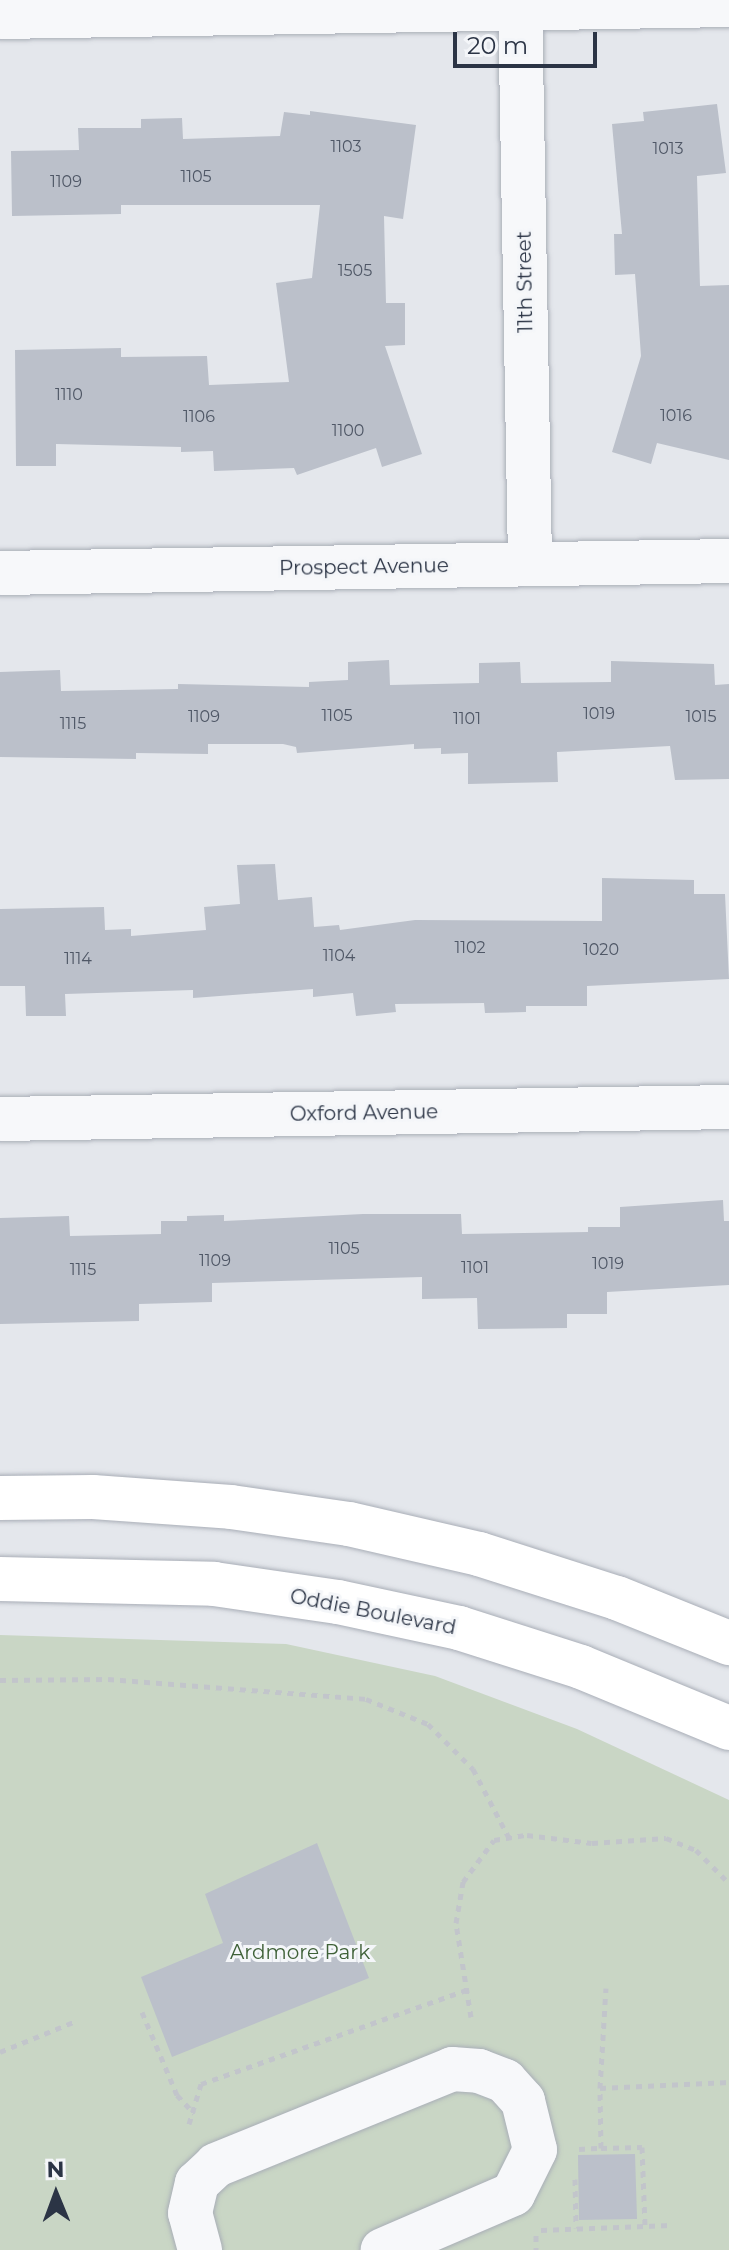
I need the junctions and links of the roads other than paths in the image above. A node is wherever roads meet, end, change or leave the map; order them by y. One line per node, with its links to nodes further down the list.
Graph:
1 (520, 4): 2 (street); 3 (street); 5 (street, 11th Street)
2 (729, 5)
3 (0, 17)
4 (729, 561): 5 (street, Prospect Avenue)
5 (530, 564): 6 (street, Prospect Avenue)
6 (0, 573)
7 (729, 1107): 8 (street, Oxford Avenue)
8 (0, 1119)
9 (0, 1498): 11 (main road)
10 (0, 1579): 12 (main road, Oddie Boulevard)
11 (729, 1643)
12 (729, 1728)
13 (200, 2250): 14 (street)
14 (383, 2250)

